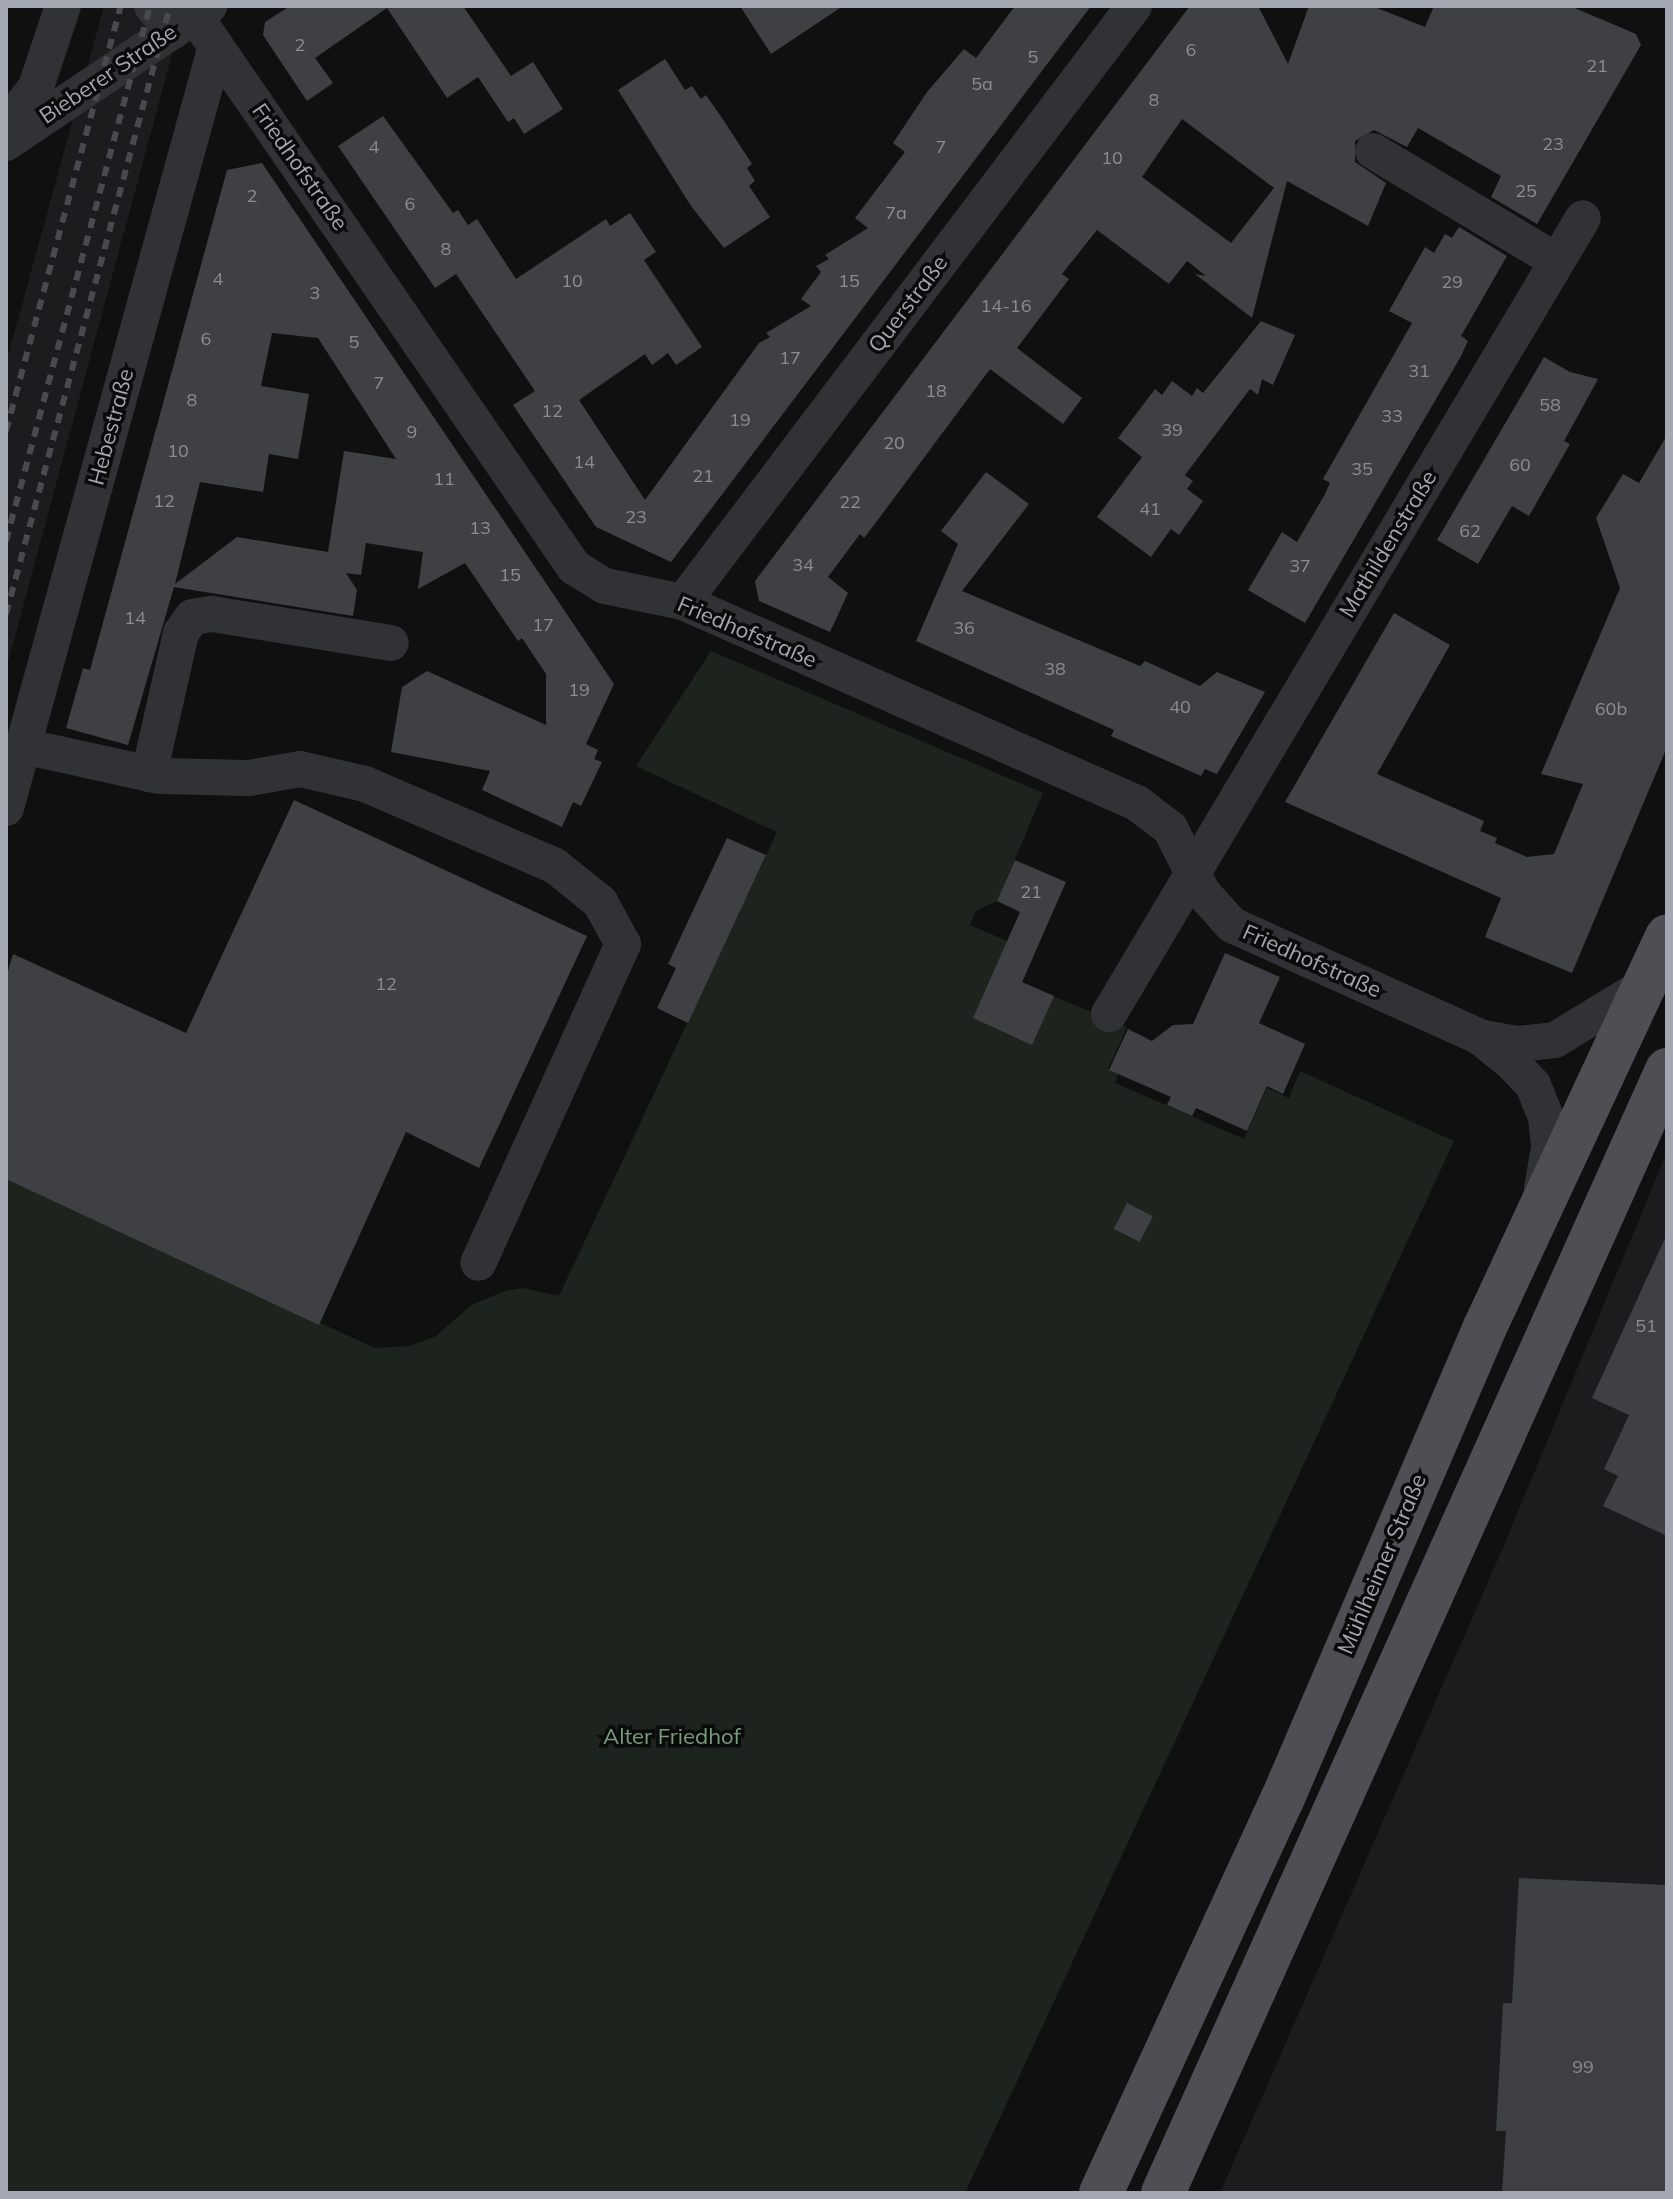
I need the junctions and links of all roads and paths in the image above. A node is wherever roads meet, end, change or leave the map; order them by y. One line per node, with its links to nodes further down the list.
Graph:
1 (63, 6): 5 (street)
2 (1134, 6): 10 (street, Querstraße)
3 (182, 15): 4 (street, Friedhofstraße); 6 (street, Bieberer Straße)
4 (216, 46): 10 (street, Friedhofstraße); 12 (street, Hebestraße)
5 (6, 126)
6 (6, 143)
7 (1373, 151): 9 (street)
8 (1583, 218): 9 (street, Mathildenstraße)
9 (1557, 261): 15 (street, Mathildenstraße)
10 (683, 602): 15 (street, Friedhofstraße)
11 (391, 643): 13 (street)
12 (23, 746): 13 (street); 14 (street, Hebestraße)
13 (149, 774): 22 (street)
14 (6, 808)
15 (1193, 870): 18 (street, Mathildenstraße); 19 (street, Friedhofstraße)
16 (1667, 936): 17 (main road, Mühlheimer Straße)
17 (1645, 985): 19 (street, Friedhofstraße); 21 (main road, Mühlheimer Straße)
18 (1109, 1014)
19 (1480, 1037): 21 (street, Friedhofstraße)
20 (1667, 1070): 24 (main road)
21 (1530, 1229): 23 (main road, Mühlheimer Straße)
22 (478, 1263)
23 (1101, 2193)
24 (1163, 2193)

